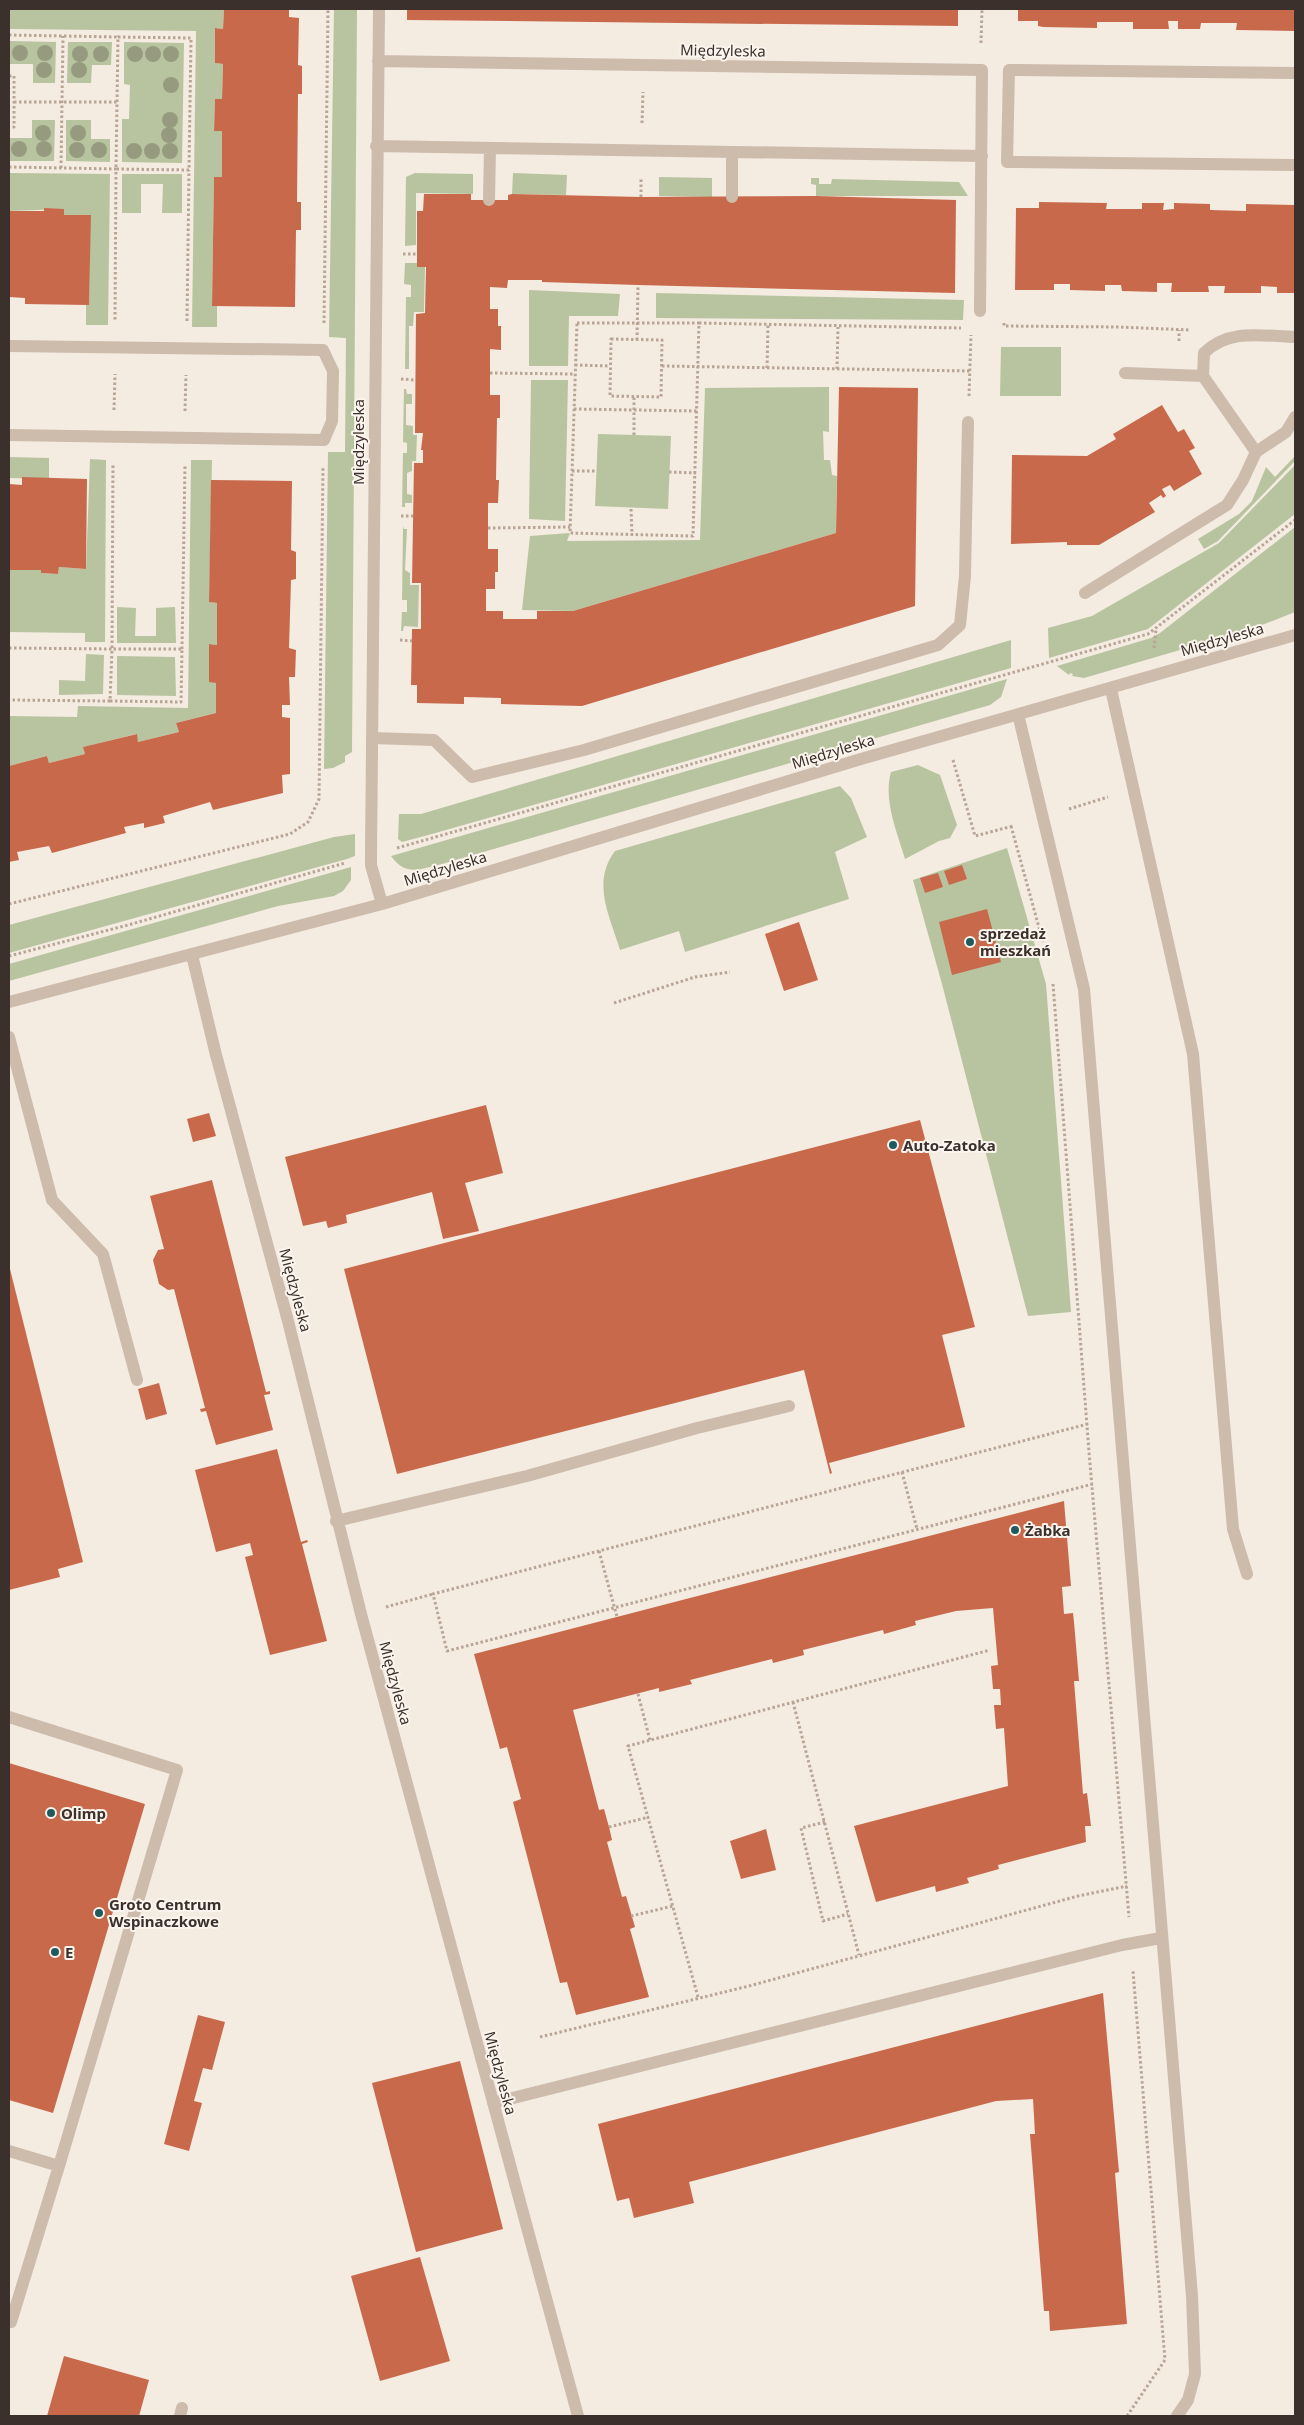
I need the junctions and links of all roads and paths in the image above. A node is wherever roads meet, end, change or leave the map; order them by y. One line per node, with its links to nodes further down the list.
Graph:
1 (328, 9): 45 (path)
2 (378, 9): 8 (street, Międzyleska)
3 (982, 9): 7 (path)
4 (9, 35): 5 (path)
5 (63, 36): 6 (path); 13 (path)
6 (118, 36): 14 (path); 25 (path)
7 (981, 51)
8 (378, 61): 17 (street, Międzyleska); 20 (street, Międzyleska)
9 (1295, 73): 21 (street)
10 (9, 76): 12 (path)
11 (643, 89): 16 (path)
12 (14, 102): 13 (path); 15 (path)
13 (62, 102): 14 (path); 23 (path)
14 (118, 102): 24 (path)
15 (9, 127)
16 (642, 127)
17 (376, 146): 18 (street); 92 (street, Międzyleska)
18 (490, 148): 19 (street); 29 (street)
19 (732, 152): 20 (street); 28 (street)
20 (982, 156): 33 (street, Międzyleska)
21 (1295, 165)
22 (9, 167): 23 (path)
23 (60, 168): 24 (path)
24 (116, 169): 25 (path); 35 (path)
25 (189, 170): 38 (path)
26 (641, 171): 27 (path)
27 (641, 197)
28 (732, 198)
29 (489, 200)
30 (396, 254): 31 (path)
31 (416, 254)
32 (638, 285): 36 (path)
33 (980, 311)
34 (1004, 316): 41 (path)
35 (115, 322)
36 (637, 323): 37 (path); 43 (path); 46 (path)
37 (699, 324): 39 (path); 50 (path)
38 (187, 325)
39 (768, 325): 40 (path); 51 (path)
40 (838, 327): 52 (path); 53 (path)
41 (1118, 327)
42 (1295, 337): 58 (street)
43 (637, 340): 48 (path); 49 (path)
44 (9, 346): 45 (street)
45 (324, 350): 69 (street)
46 (575, 365): 48 (path); 57 (path)
47 (115, 366): 63 (path)
48 (610, 366): 59 (path)
49 (662, 366): 50 (path); 59 (path)
50 (699, 367): 51 (path); 62 (path)
51 (767, 368): 52 (path)
52 (838, 369): 53 (path)
53 (970, 371): 66 (path)
54 (490, 373): 57 (path)
55 (1125, 373): 58 (street)
56 (186, 374): 64 (path)
57 (574, 374): 60 (path)
58 (1203, 376): 70 (street)
59 (634, 396): 61 (path)
60 (574, 409): 61 (path); 73 (path)
61 (635, 410): 62 (path); 67 (path)
62 (697, 411): 76 (path)
63 (114, 412)
64 (185, 413)
65 (1295, 417): 70 (street)
66 (968, 422): 92 (street)
67 (634, 435)
68 (9, 436): 69 (street)
69 (324, 440): 96 (path)
70 (1256, 452): 82 (street)
71 (114, 455): 85 (path)
72 (185, 456): 86 (path)
73 (572, 471): 74 (path); 79 (path)
74 (596, 471)
75 (669, 472): 76 (path)
76 (696, 473): 81 (path)
77 (631, 509): 81 (path)
78 (1295, 520): 95 (path)
79 (570, 527): 80 (path); 81 (path)
80 (488, 528)
81 (632, 535)
82 (1085, 593)
83 (1295, 634): 87 (street, Międzyleska)
84 (9, 648): 85 (path)
85 (112, 649): 86 (path); 89 (path)
86 (182, 649): 89 (path)
87 (1111, 689): 90 (street, Międzyleska); 116 (street)
88 (9, 700): 89 (path)
89 (110, 701)
90 (1018, 714): 91 (street, Międzyleska); 108 (street)
91 (946, 735): 94 (path); 97 (street, Międzyleska)
92 (372, 738): 95 (street, Międzyleska)
93 (1011, 826): 98 (path)
94 (975, 836)
95 (371, 855): 97 (street, Międzyleska); 100 (path)
96 (9, 904)
97 (382, 904): 99 (street, Międzyleska)
98 (1043, 944)
99 (192, 955): 103 (street, Międzyleska); 113 (street, Międzyleska)
100 (9, 956)
101 (730, 972): 104 (path)
102 (1051, 978): 109 (path)
103 (9, 1002)
104 (614, 1003)
105 (9, 1037): 106 (street)
106 (137, 1380)
107 (789, 1406): 113 (street)
108 (1120, 1416): 109 (path); 111 (street)
109 (1087, 1424): 110 (path); 112 (path)
110 (902, 1472): 114 (path); 115 (path)
111 (1125, 1477): 112 (path); 133 (street)
112 (1092, 1484): 114 (path); 129 (path)
113 (336, 1521): 119 (street, Międzyleska)
114 (917, 1529): 118 (path)
115 (599, 1551): 117 (path); 118 (path)
116 (1247, 1574)
117 (433, 1594): 118 (path); 119 (path)
118 (614, 1608): 120 (path)
119 (360, 1614): 138 (street, Międzyleska)
120 (617, 1617)
121 (990, 1650): 123 (path)
122 (638, 1694): 125 (path)
123 (793, 1702): 125 (path); 127 (path)
124 (9, 1717): 140 (street)
125 (650, 1740): 126 (path)
126 (649, 1817): 128 (path); 130 (path)
127 (825, 1822): 131 (path); 131 (path)
128 (609, 1827)
129 (1127, 1886): 134 (path); 135 (path)
130 (673, 1906): 132 (path); 136 (path)
131 (848, 1914): 135 (path)
132 (632, 1916)
133 (1161, 1938): 134 (street); 144 (street)
134 (1131, 1943): 138 (street); 143 (path)
135 (859, 1955): 136 (path)
136 (698, 1997): 137 (path)
137 (540, 2037)
138 (493, 2103): 142 (street, Międzyleska)
139 (9, 2151): 140 (street)
140 (59, 2166): 141 (street)
141 (9, 2322)
142 (578, 2416)
143 (1127, 2416)
144 (1177, 2416)

